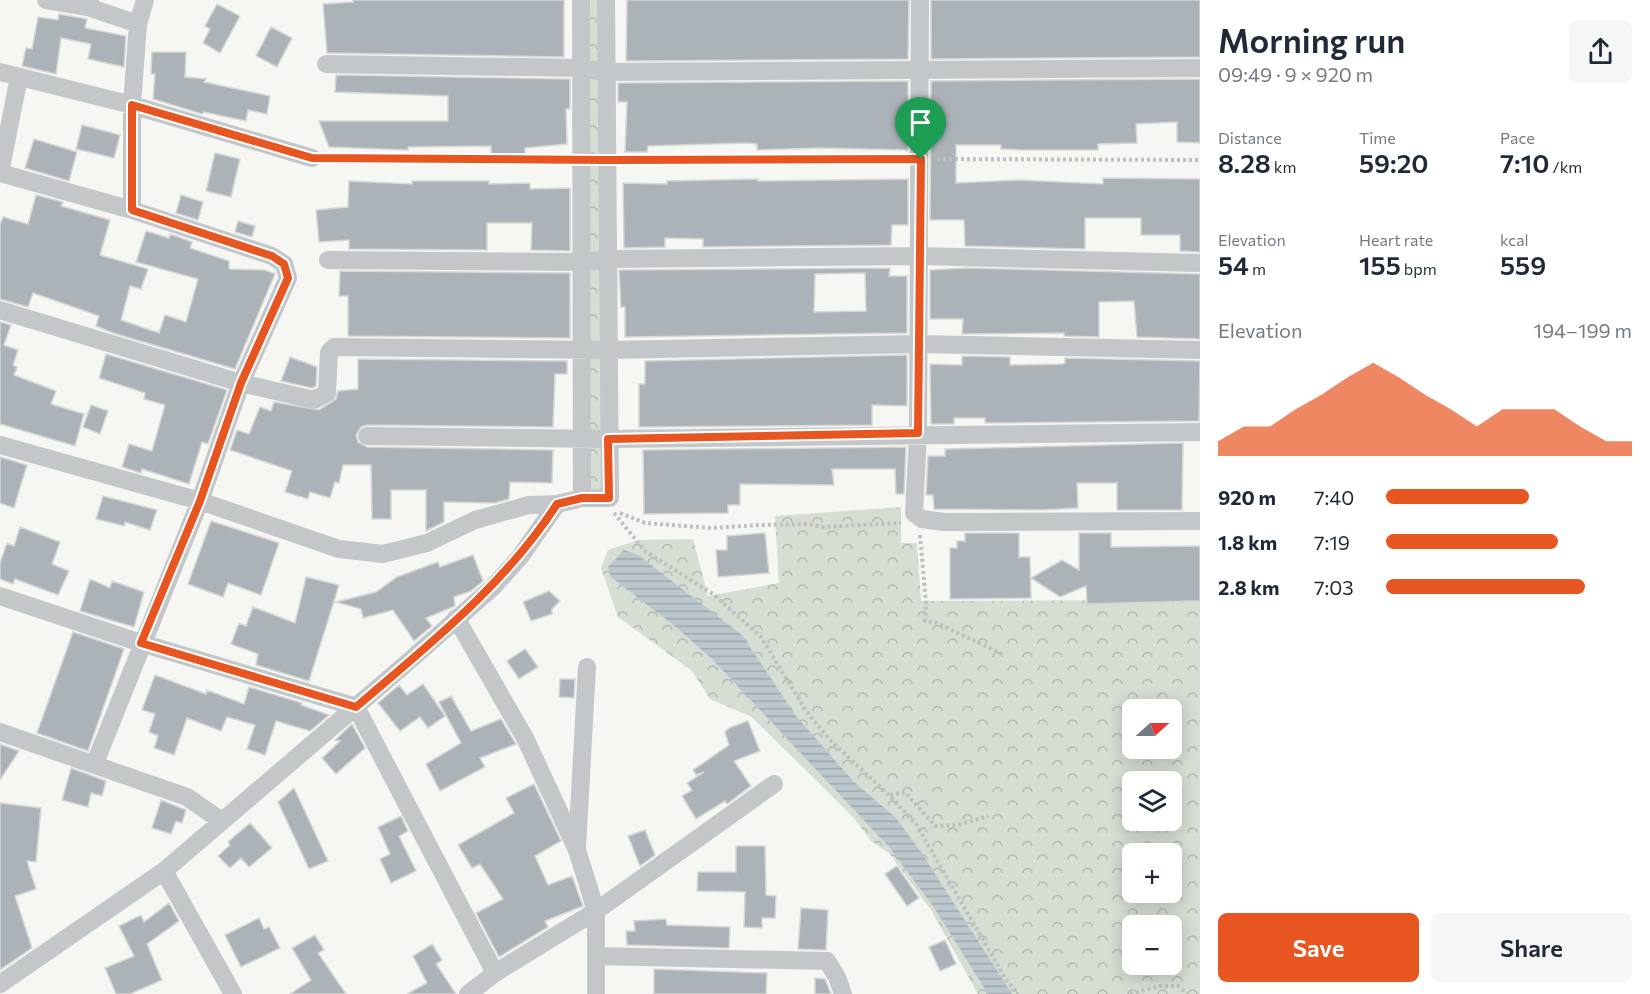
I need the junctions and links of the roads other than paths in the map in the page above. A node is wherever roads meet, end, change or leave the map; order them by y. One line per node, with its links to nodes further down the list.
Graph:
1 (46, 0): 6 (street)
2 (145, 0): 7 (street)
3 (581, 0): 9 (street)
4 (606, 0): 13 (street)
5 (920, 0): 11 (street)
6 (89, 4): 7 (street)
7 (138, 24): 15 (street)
8 (326, 64): 9 (street)
9 (580, 68): 13 (street); 22 (street)
10 (1200, 68): 11 (street)
11 (921, 70): 13 (street); 19 (street)
12 (0, 72): 14 (street)
13 (606, 72): 20 (street)
14 (20, 77): 15 (street); 17 (street)
15 (132, 105): 16 (street); 18 (street)
16 (312, 158)
17 (0, 173): 18 (street)
18 (132, 210): 29 (street)
19 (920, 256): 20 (street); 23 (street); 25 (street)
20 (608, 259): 22 (street); 27 (street)
21 (328, 261): 22 (street)
22 (582, 262): 26 (street)
23 (1200, 263)
24 (0, 310): 29 (street)
25 (919, 344): 27 (street); 28 (street); 31 (street)
26 (581, 348): 27 (street); 29 (street); 33 (street)
27 (608, 350): 34 (street)
28 (1200, 350)
29 (241, 383): 37 (street)
30 (1200, 432): 31 (street)
31 (918, 433): 34 (street); 39 (street)
32 (367, 436): 33 (street)
33 (582, 437): 34 (street); 36 (street)
34 (608, 439): 36 (street)
35 (0, 445): 37 (street)
36 (582, 498): 38 (street)
37 (200, 501): 38 (street); 42 (street)
38 (557, 504): 41 (street)
39 (1200, 521)
40 (0, 596): 42 (street)
41 (456, 618): 44 (street); 49 (street)
42 (141, 643): 44 (street); 46 (street)
43 (587, 667): 49 (street)
44 (356, 707): 48 (street); 53 (street)
45 (0, 732): 46 (street)
46 (95, 763): 48 (street)
47 (774, 784): 51 (street)
48 (220, 820): 50 (street)
49 (577, 850): 51 (street)
50 (164, 870): 54 (street); 55 (street)
51 (596, 911): 52 (street); 53 (street)
52 (597, 956): 57 (street); 58 (street)
53 (495, 973): 56 (street)
54 (0, 984)
55 (233, 994)
56 (468, 994)
57 (596, 994)
58 (843, 994)

